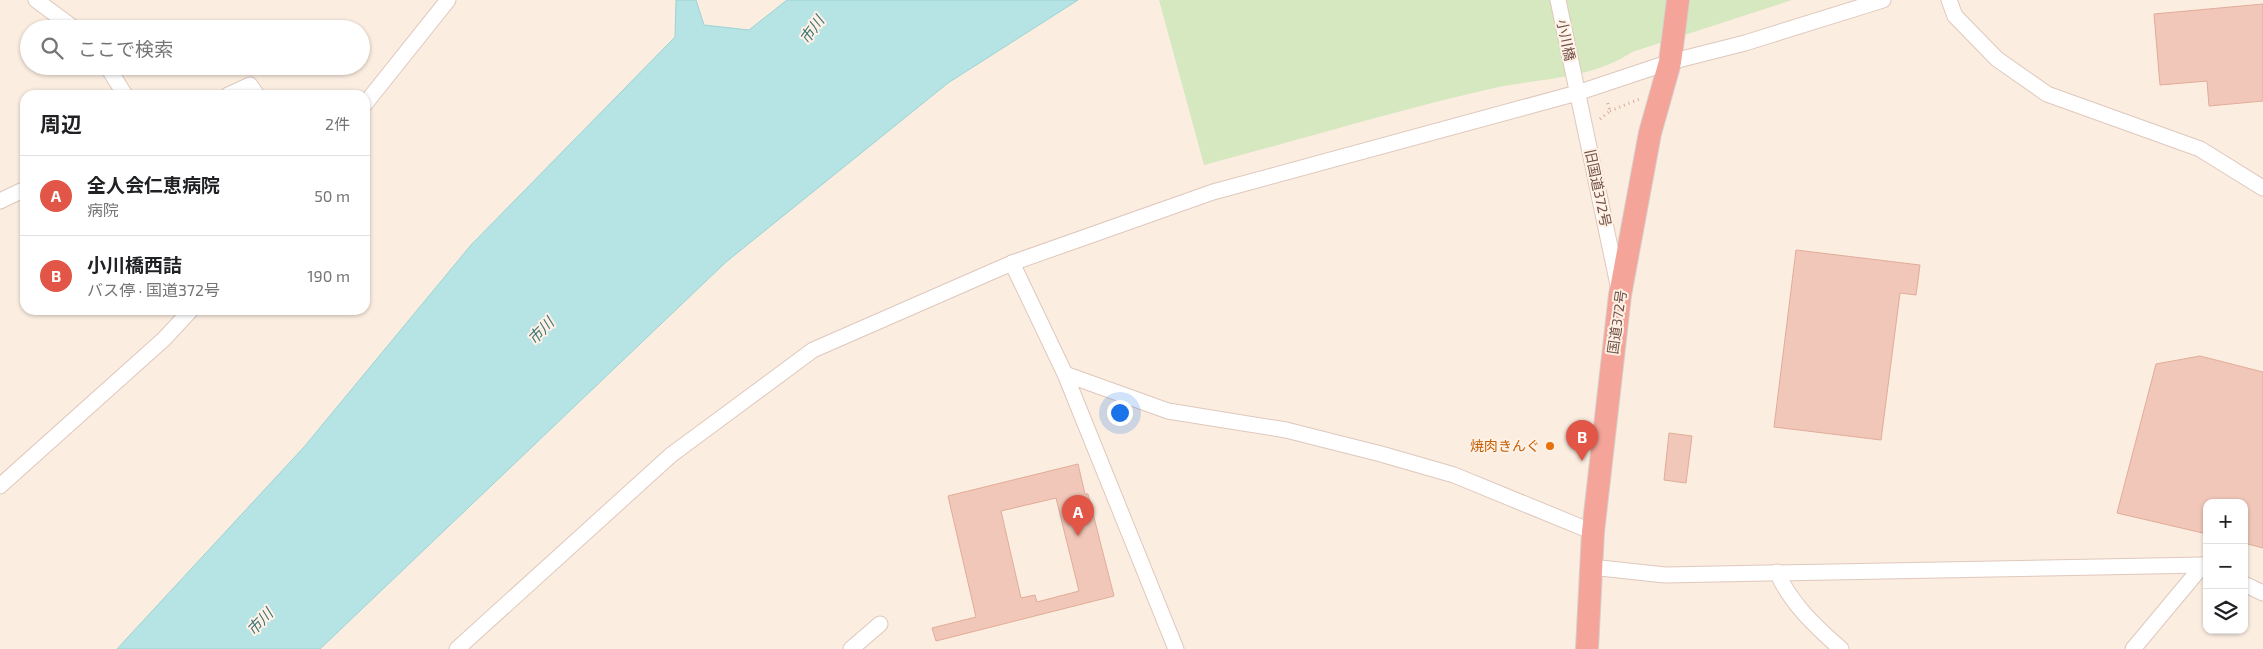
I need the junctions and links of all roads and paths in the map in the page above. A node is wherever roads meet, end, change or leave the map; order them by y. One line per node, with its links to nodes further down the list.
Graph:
1 (36, 0): 7 (street)
2 (448, 0): 14 (street)
3 (1558, 0): 10 (street, 小川橋)
4 (1678, 0): 8 (highway, 国道372号)
5 (1883, 0): 8 (street)
6 (1949, 0): 19 (street)
7 (63, 20)
8 (1670, 62): 10 (street); 23 (highway, 国道372号)
9 (112, 75): 11 (street)
10 (1576, 87): 22 (street); 23 (street, 旧国道372号)
11 (122, 90)
12 (239, 90): 13 (street)
13 (254, 90)
14 (370, 98)
15 (1642, 98): 17 (path)
16 (1607, 102): 17 (path)
17 (1610, 111): 18 (path)
18 (1600, 119)
19 (2263, 188)
20 (20, 191): 21 (street)
21 (0, 201)
22 (1012, 263): 25 (street); 35 (street)
23 (1620, 295): 27 (highway, 国道372号)
24 (186, 315): 26 (street)
25 (1066, 374): 27 (street); 37 (street)
26 (0, 486)
27 (1593, 532): 28 (highway, 国道372号)
28 (1591, 566): 31 (street); 38 (highway, 国道372号)
29 (2203, 566): 31 (street)
30 (2203, 568): 40 (street)
31 (1777, 572): 39 (street)
32 (2248, 586): 33 (street)
33 (2263, 593)
34 (880, 624): 36 (street)
35 (457, 649)
36 (851, 649)
37 (1176, 649)
38 (1588, 649)
39 (1841, 649)
40 (2133, 649)

